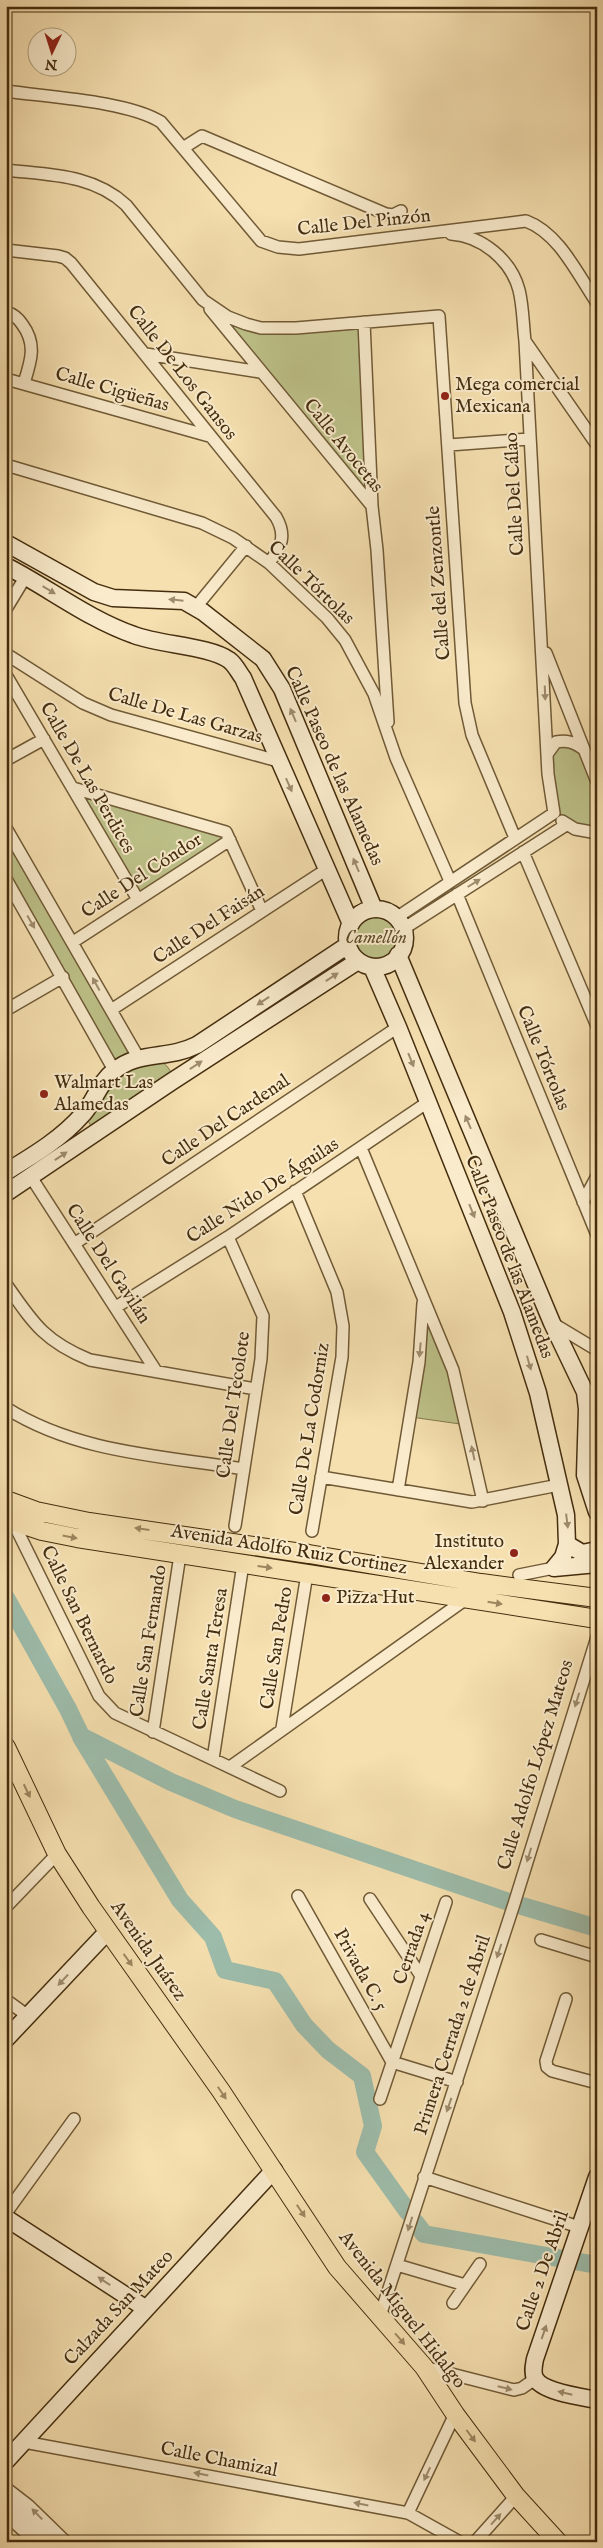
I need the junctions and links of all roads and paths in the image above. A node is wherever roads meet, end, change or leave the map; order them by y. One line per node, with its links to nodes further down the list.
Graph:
1 (6, 91): 2 (street, Calle Del Pinzón)
2 (183, 148): 4 (street); 5 (street, Calle Del Pinzón)
3 (6, 170): 7 (street, Calle Avocetas)
4 (401, 211)
5 (416, 236): 8 (street, Calle Del Pinzón); 11 (street, Calle Del Cálao)
6 (6, 250): 12 (street, Calle De Los Gansos)
7 (203, 300): 10 (street); 13 (street, Calle Avocetas)
8 (597, 303)
9 (6, 312): 15 (street)
10 (364, 322): 18 (street, Calle del Zenzontle); 21 (street)
11 (525, 341): 17 (street, Calle Del Cálao); 19 (street)
12 (146, 354): 13 (street); 16 (street, Calle De Los Gansos)
13 (260, 372): 21 (street, Calle Avocetas)
14 (6, 379): 15 (street, Calle Cigüeñas)
15 (24, 384): 16 (street, Calle Cigüeñas)
16 (209, 436): 24 (street, Calle De Los Gansos)
17 (529, 439): 18 (street); 31 (street, Calle Del Cálao)
18 (449, 444): 48 (street, Calle del Zenzontle)
19 (597, 445)
20 (6, 465): 23 (street, Calle Tórtolas)
21 (372, 506): 36 (street, Calle Avocetas)
22 (6, 543): 27 (street, Calle Paseo de las Alamedas)
23 (246, 546): 24 (street, Calle Tórtolas); 28 (street)
24 (268, 563): 36 (street, Calle Tórtolas)
25 (6, 566): 26 (street)
26 (26, 576): 29 (street); 30 (street, one-way to 30)
27 (94, 592): 28 (street, Calle Paseo de las Alamedas, one-way to 27); 30 (street)
28 (196, 607): 32 (street, Calle Paseo de las Alamedas)
29 (6, 609)
30 (84, 611): 34 (street)
31 (543, 644): 38 (street, Calle Del Cálao); 39 (street, Calle Del Cálao, one-way to 39)
32 (245, 645): 34 (street); 56 (street, Calle Paseo de las Alamedas, one-way to 32)
33 (6, 654): 41 (street, Calle De Las Garzas)
34 (231, 662): 41 (street)
35 (6, 675): 37 (street, Calle De Las Perdices)
36 (388, 733): 53 (street, Calle Tórtolas)
37 (44, 739): 40 (street); 43 (street, Calle De Las Perdices)
38 (582, 748): 39 (street); 42 (street, Calle Del Cálao)
39 (548, 754): 44 (street, Calle Del Cálao)
40 (6, 760)
41 (278, 761): 51 (street, one-way to 51)
42 (597, 782)
43 (73, 788): 49 (street); 55 (street, Calle De Las Perdices)
44 (554, 813): 45 (street); 48 (street)
45 (566, 825): 47 (street); 50 (street)
46 (6, 828): 60 (street)
47 (597, 833)
48 (515, 838): 53 (street)
49 (230, 840): 55 (street, Calle Del Cóndor); 57 (street)
50 (523, 852): 54 (street, one-way to 50); 67 (street)
51 (327, 869): 57 (street, Calle Del Faisán); 59 (street)
52 (6, 879): 64 (street, one-way to 64)
53 (450, 881): 58 (street)
54 (457, 894): 58 (street); 81 (street, Calle Tórtolas)
55 (138, 898): 60 (street, Calle Del Cóndor)
56 (374, 910): 58 (street); 59 (street)
57 (262, 911): 66 (street, Calle Del Faisán)
58 (400, 923): 62 (street)
59 (351, 924): 61 (street)
60 (72, 942): 66 (street, one-way to 60)
61 (348, 945): 63 (street); 69 (street, one-way to 69)
62 (398, 955): 63 (street); 88 (street, Calle Paseo de las Alamedas, one-way to 62)
63 (365, 964): 68 (street, Calle Paseo de las Alamedas); 71 (street, one-way to 63)
64 (62, 977): 65 (street); 70 (street)
65 (6, 1010)
66 (111, 1010): 69 (street)
67 (597, 1026)
68 (398, 1027): 72 (street, Calle Paseo de las Alamedas, one-way to 72); 84 (street, Calle Del Cardenal)
69 (144, 1057): 70 (street); 71 (street)
70 (114, 1070): 73 (street)
71 (172, 1082): 74 (street)
72 (428, 1102): 75 (street, Calle Nido De Águilas); 96 (street, Calle Paseo de las Alamedas, one-way to 96)
73 (84, 1113): 74 (street); 76 (street)
74 (102, 1129): 78 (street, one-way to 74)
75 (361, 1148): 79 (street, Calle Nido De Águilas); 86 (street)
76 (6, 1172)
77 (597, 1176): 81 (street)
78 (31, 1177): 80 (street); 84 (street, Calle Del Gavilán)
79 (295, 1191): 83 (street, Calle Nido De Águilas); 95 (street, Calle De La Codorniz)
80 (6, 1193)
81 (583, 1202): 82 (street, Calle Tórtolas)
82 (597, 1235)
83 (228, 1237): 87 (street, Calle Nido De Águilas); 91 (street, Calle Del Tecolote)
84 (74, 1244): 87 (street, Calle Del Gavilán)
85 (6, 1284): 90 (street)
86 (423, 1302): 97 (street, one-way to 97); 99 (street, one-way to 86)
87 (116, 1307): 90 (street, Calle Del Gavilán)
88 (552, 1323): 89 (street); 93 (street, Calle Paseo de las Alamedas)
89 (597, 1350)
90 (156, 1371): 91 (street)
91 (256, 1389): 94 (street, Calle Del Tecolote)
92 (6, 1408): 94 (street)
93 (592, 1440): 100 (street, Calle Paseo de las Alamedas)
94 (244, 1469): 102 (street, Calle Del Tecolote)
95 (322, 1477): 97 (street); 103 (street, Calle De La Codorniz)
96 (559, 1485): 99 (street); 104 (street, Calle Paseo de las Alamedas, one-way to 104)
97 (398, 1490): 99 (street)
98 (6, 1500): 113 (main road, Avenida Adolfo Ruiz Cortinez, one-way to 98)
99 (483, 1501)
100 (597, 1512)
101 (10, 1521): 106 (main road, Avenida Adolfo Ruiz Cortinez, one-way to 106); 117 (street, Calle San Bernardo)
102 (235, 1526)
103 (312, 1531)
104 (567, 1544): 105 (street); 109 (street, Calle Paseo de las Alamedas)
105 (597, 1550)
106 (180, 1555): 107 (main road, Avenida Adolfo Ruiz Cortinez); 117 (street, Calle San Fernando)
107 (243, 1564): 110 (main road, Avenida Adolfo Ruiz Cortinez, one-way to 110); 119 (street, Calle Santa Teresa)
108 (597, 1564): 109 (street)
109 (554, 1568): 111 (street)
110 (307, 1574): 112 (main road, Avenida Adolfo Ruiz Cortinez); 116 (street, Calle San Pedro)
111 (520, 1575)
112 (466, 1598): 114 (main road, Avenida Adolfo Ruiz Cortinez, one-way to 114); 116 (street)
113 (594, 1598)
114 (597, 1619)
115 (597, 1637): 126 (street, Calle Adolfo López Mateos, one-way to 126)
116 (282, 1728): 120 (street)
117 (153, 1732): 119 (street, Calle San Bernardo)
118 (6, 1747): 122 (main road, Avenida Juárez, one-way to 122)
119 (213, 1760): 120 (street, Calle San Bernardo)
120 (230, 1767): 121 (street, Calle San Bernardo)
121 (280, 1791)
122 (57, 1854): 127 (street); 128 (main road, Avenida Juárez)
123 (298, 1896): 136 (street, Privada C. 5)
124 (370, 1899): 131 (street)
125 (446, 1902): 131 (street, Cerrada 4)
126 (514, 1904): 137 (street, Primera Cerrada 2 de Abril, one-way to 137)
127 (6, 1907)
128 (108, 1931): 134 (street, one-way to 134); 141 (main road, Avenida Juárez, one-way to 141)
129 (541, 1940): 130 (street)
130 (597, 1957)
131 (421, 1976): 136 (street, Cerrada 4)
132 (566, 1999): 138 (street)
133 (6, 2000): 134 (street)
134 (28, 2016): 135 (street)
135 (6, 2039)
136 (392, 2062): 137 (street); 139 (street, Cerrada 4)
137 (457, 2082): 142 (street, Primera Cerrada 2 de Abril, one-way to 142)
138 (597, 2083)
139 (380, 2099)
140 (74, 2119): 144 (street)
141 (268, 2177): 151 (street, Calzada San Mateo); 152 (main road, Avenida Miguel Hidalgo, one-way to 152)
142 (424, 2177): 146 (street); 148 (street, Primera Cerrada 2 de Abril, one-way to 148)
143 (597, 2177): 146 (street, Calle 2 De Abril)
144 (6, 2213)
145 (6, 2218): 151 (street, one-way to 145)
146 (579, 2226): 154 (street, Calle 2 De Abril, one-way to 146)
147 (480, 2264): 149 (street)
148 (397, 2265): 149 (street); 152 (street, Primera Cerrada 2 de Abril)
149 (465, 2285): 150 (street)
150 (453, 2303)
151 (145, 2308): 157 (street, Calzada San Mateo)
152 (380, 2316): 153 (main road, Avenida Miguel Hidalgo, one-way to 153)
153 (424, 2367): 154 (street, one-way to 154); 156 (main road, Avenida Miguel Hidalgo)
154 (535, 2379): 155 (street, one-way to 154)
155 (597, 2400)
156 (455, 2414): 160 (main road, Avenida Miguel Hidalgo, one-way to 160); 161 (street, one-way to 161)
157 (24, 2442): 158 (street, Calzada San Mateo); 161 (street, Calle Chamizal, one-way to 157)
158 (6, 2461)
159 (7, 2492): 164 (street); 165 (street, one-way to 159)
160 (516, 2496): 167 (street, one-way to 160); 168 (main road, Avenida Miguel Hidalgo)
161 (408, 2513): 166 (street, Calle Chamizal)
162 (6, 2515): 163 (street)
163 (36, 2542)
164 (50, 2542)
165 (66, 2542)
166 (460, 2542)
167 (476, 2542)
168 (558, 2542)

